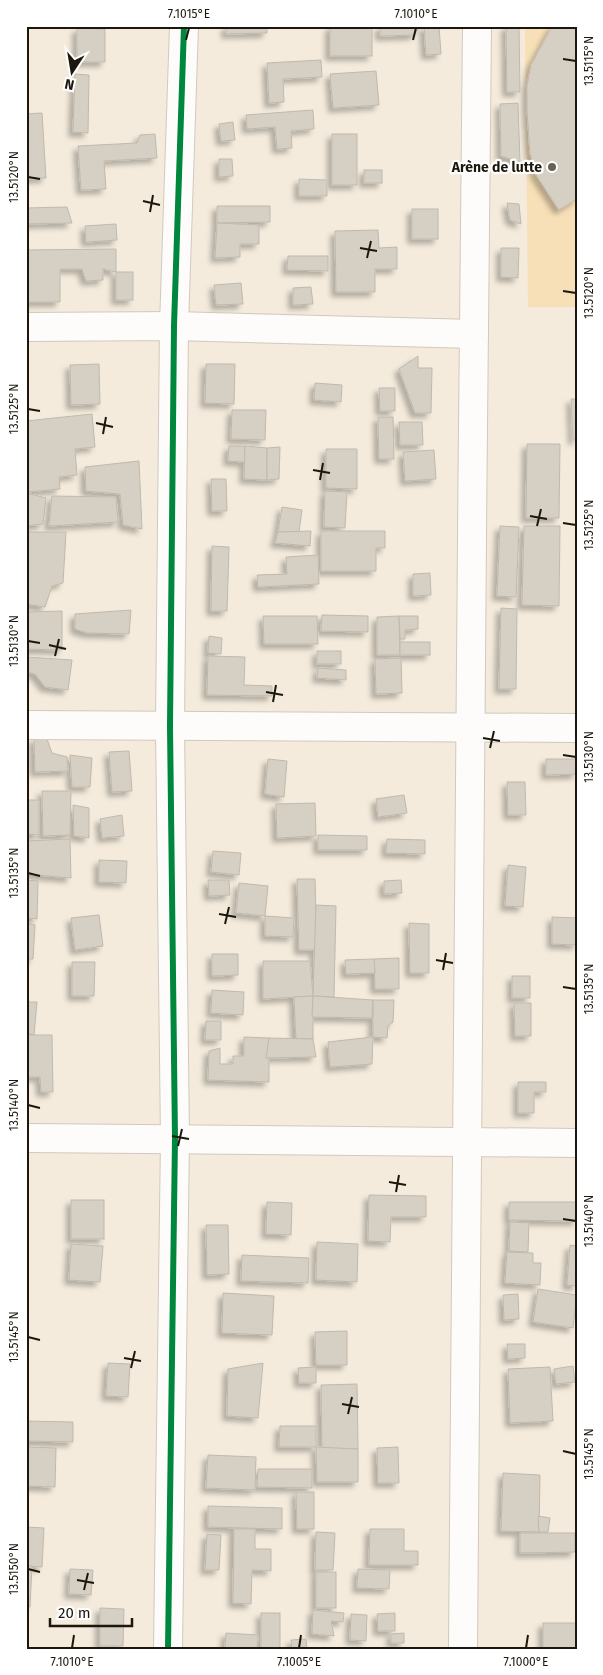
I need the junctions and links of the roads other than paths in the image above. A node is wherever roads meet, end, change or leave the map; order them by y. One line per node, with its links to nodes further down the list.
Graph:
1 (184, 26): 3 (street)
2 (477, 26): 5 (street)
3 (174, 326): 4 (street); 5 (street); 7 (street)
4 (26, 327)
5 (474, 334): 8 (street)
6 (26, 725): 7 (street)
7 (170, 726): 8 (street); 11 (street)
8 (469, 726): 9 (street); 12 (street)
9 (577, 728)
10 (26, 1138): 11 (street)
11 (175, 1139): 12 (street); 14 (street)
12 (465, 1141): 13 (street); 15 (street)
13 (577, 1143)
14 (168, 1649)
15 (463, 1649)

